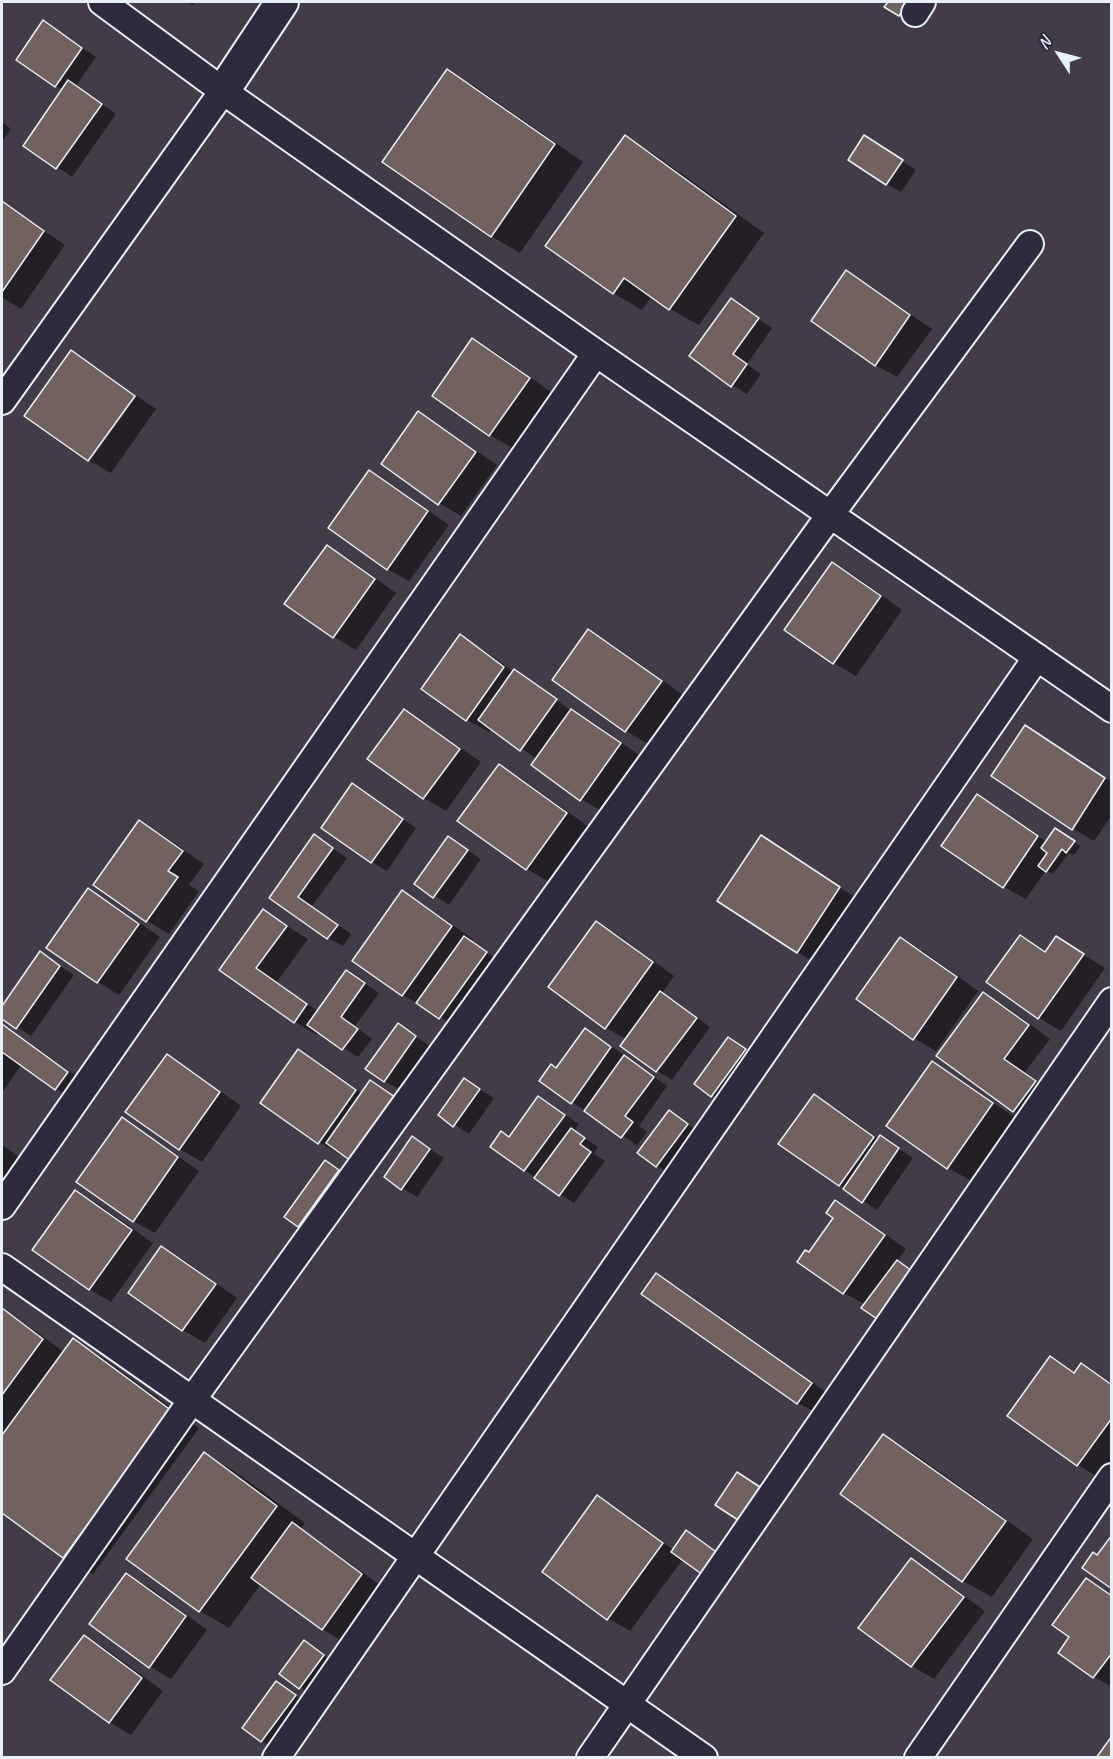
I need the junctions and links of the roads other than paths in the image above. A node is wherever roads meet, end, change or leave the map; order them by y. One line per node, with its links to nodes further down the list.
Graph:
1 (102, 2): 3 (street)
2 (282, 2): 3 (street)
3 (224, 91): 5 (street); 6 (street)
4 (1030, 243): 7 (street)
5 (596, 353): 7 (street); 11 (street)
6 (2, 401)
7 (831, 515): 8 (street); 13 (street)
8 (1037, 657): 9 (street); 15 (street)
9 (1112, 709)
10 (1112, 1001): 17 (street)
11 (2, 1206)
12 (2, 1267): 13 (street)
13 (192, 1400): 15 (street); 16 (street)
14 (1112, 1477): 21 (street)
15 (415, 1556): 17 (street); 18 (street)
16 (2, 1671)
17 (628, 1704): 19 (street); 20 (street)
18 (276, 1758)
19 (590, 1758)
20 (704, 1758)
21 (918, 1758)

